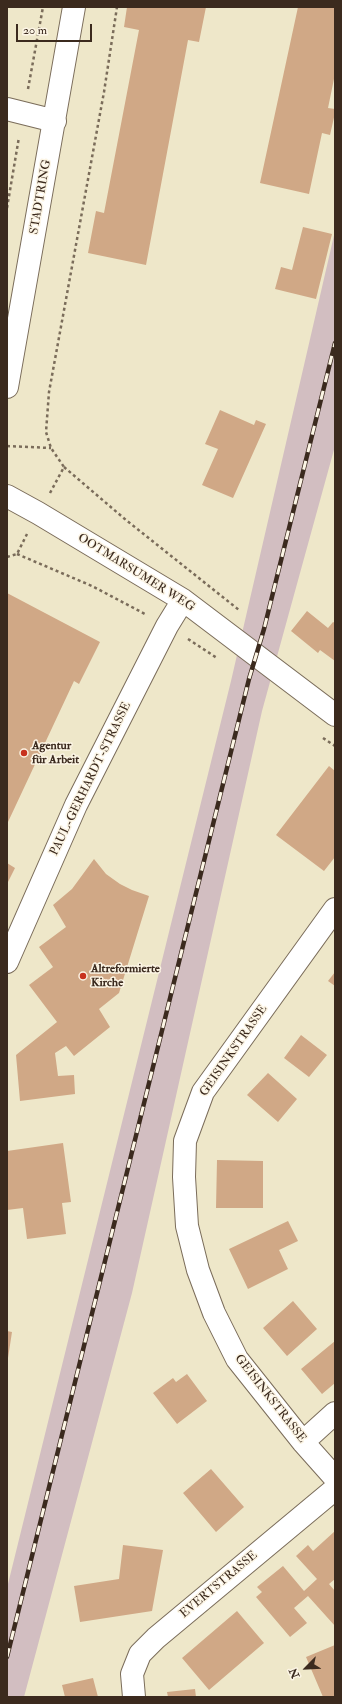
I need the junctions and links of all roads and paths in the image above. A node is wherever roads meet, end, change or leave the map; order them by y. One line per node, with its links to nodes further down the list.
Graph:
1 (74, 7): 4 (street, STADTRING)
2 (117, 7): 7 (path)
3 (7, 109): 4 (street)
4 (55, 121): 5 (street, STADTRING)
5 (7, 387)
6 (7, 446): 7 (path)
7 (51, 448): 8 (path)
8 (64, 467): 10 (path); 13 (path)
9 (7, 496): 10 (street, OOTMARSUMER WEG)
10 (38, 513): 11 (path); 12 (street, OOTMARSUMER WEG)
11 (7, 557)
12 (183, 600): 14 (street, OOTMARSUMER WEG); 16 (street, PAUL-GERHARDT-STRASSE)
13 (240, 610)
14 (335, 715)
15 (335, 909): 18 (street, GEISINKSTRASSE)
16 (7, 962)
17 (335, 1413): 18 (street)
18 (303, 1442): 19 (street, GEISINKSTRASSE)
19 (335, 1478)
20 (335, 1489): 21 (street, EVERTSTRASSE)
21 (134, 1697)

